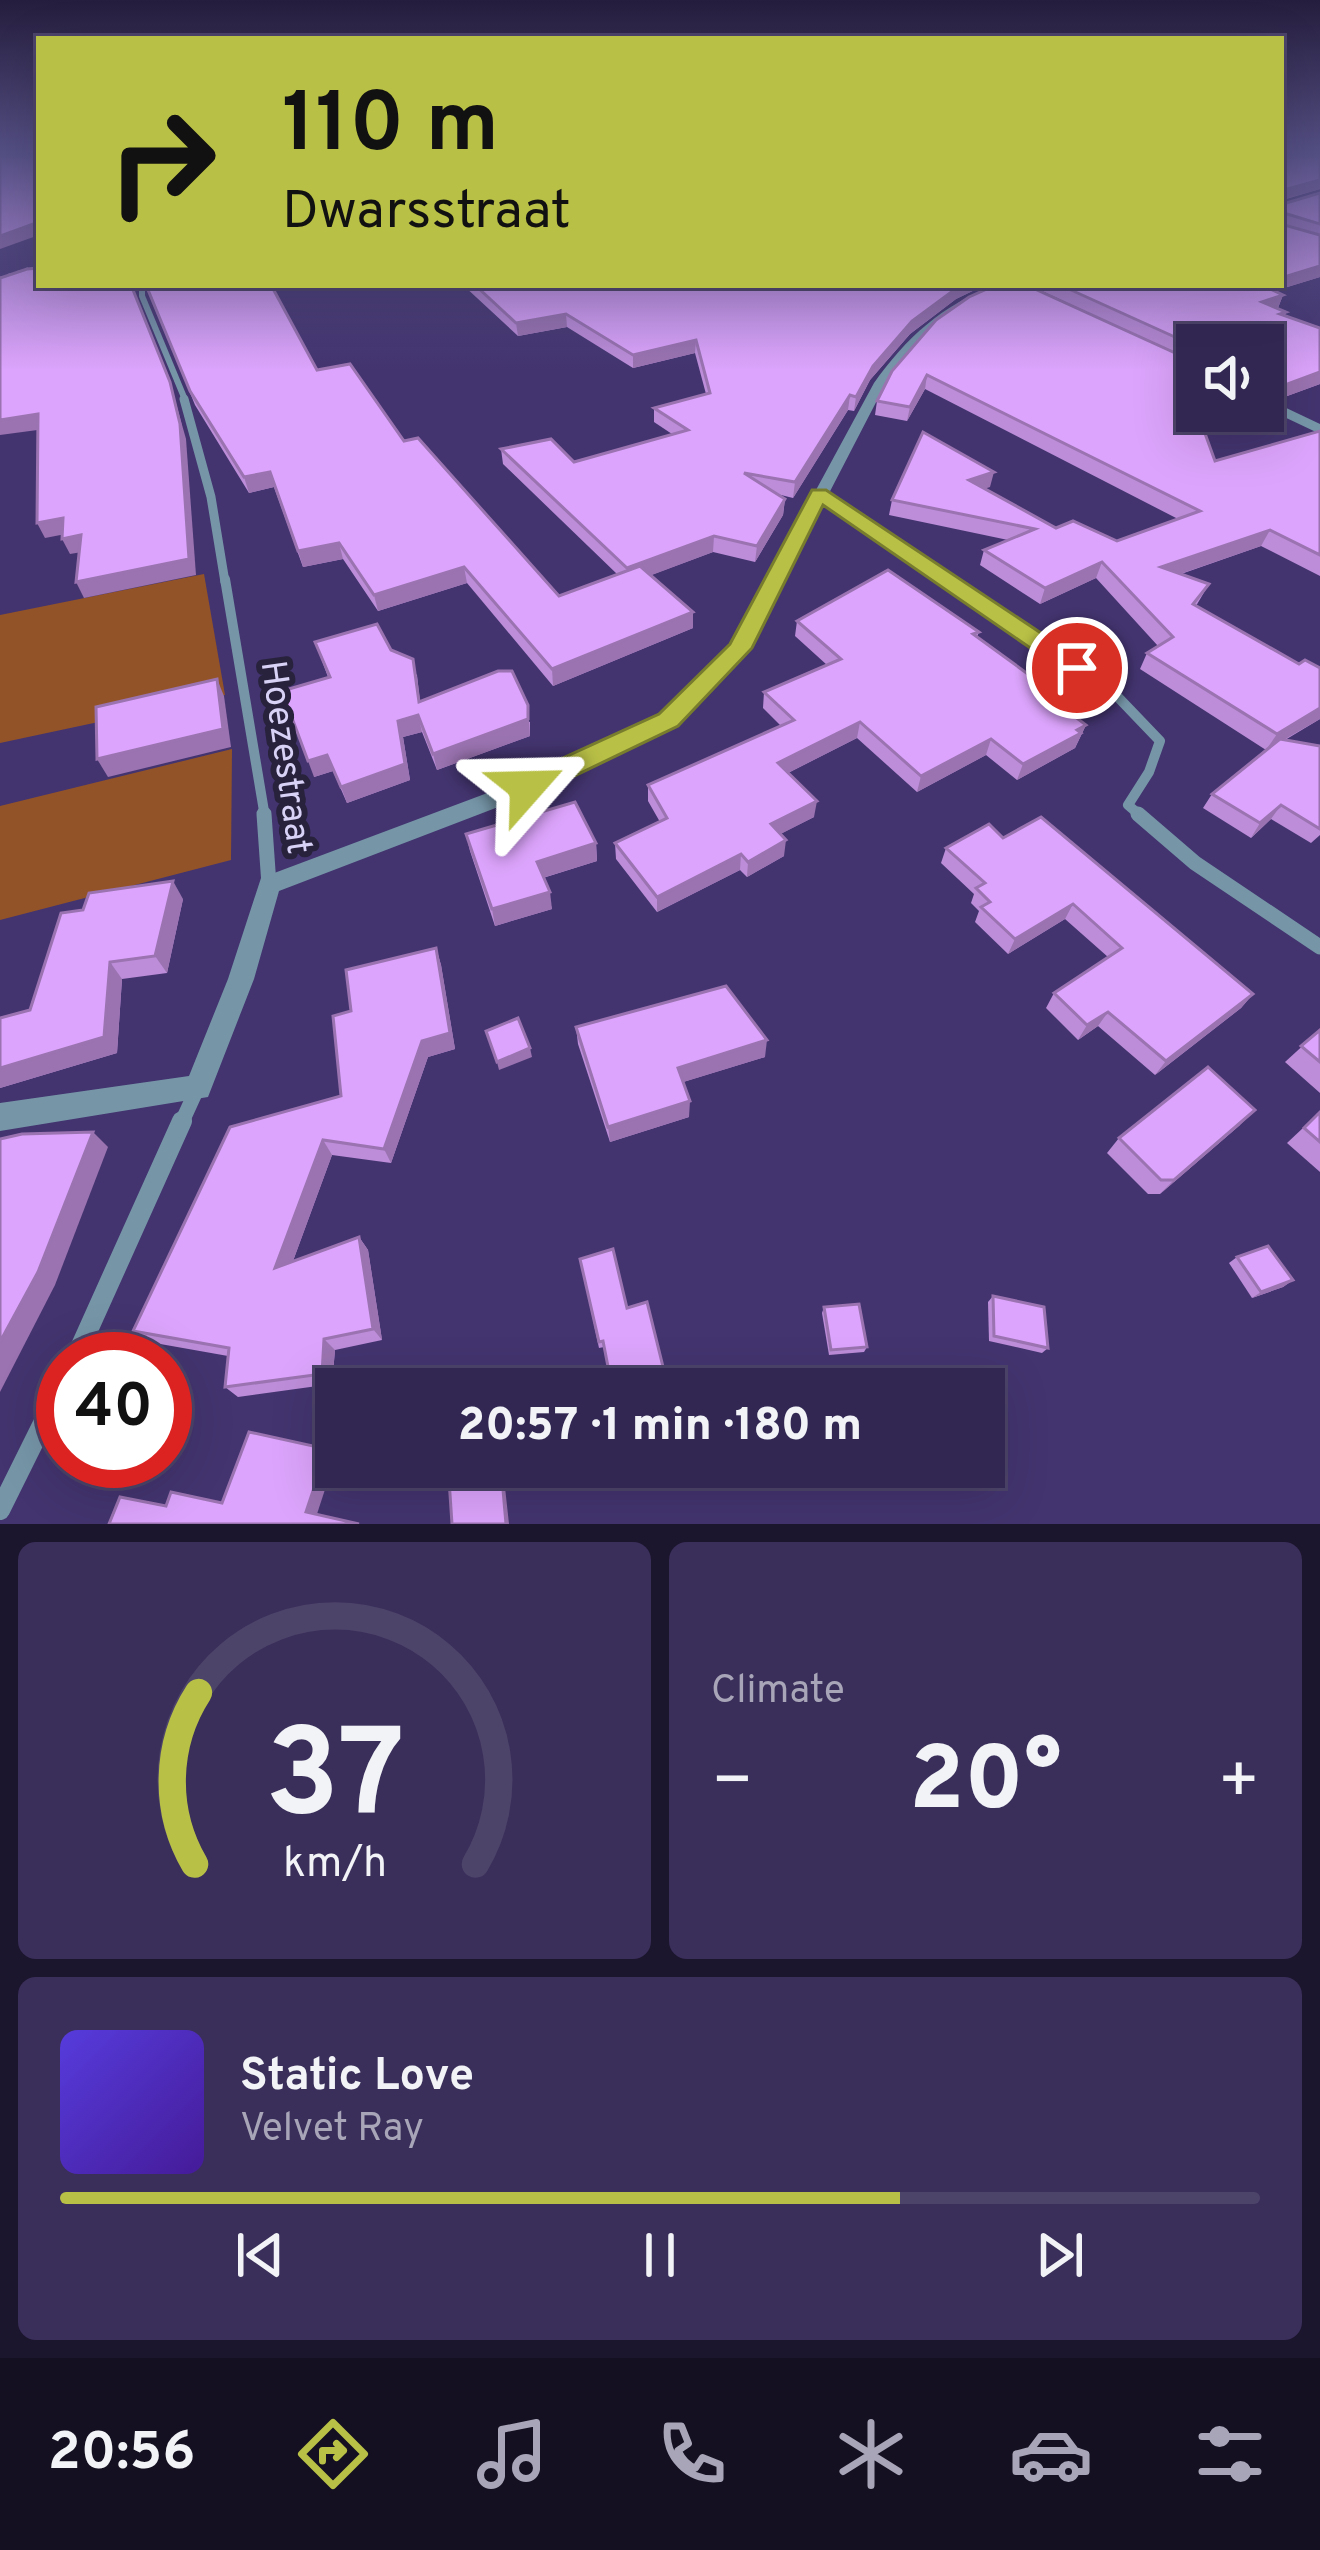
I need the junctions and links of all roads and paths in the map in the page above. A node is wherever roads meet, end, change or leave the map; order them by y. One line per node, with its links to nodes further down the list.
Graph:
1 (142, 288): 6 (street, Hoezestraat)
2 (998, 288): 5 (street)
3 (1284, 412): 4 (street)
4 (1320, 429)
5 (819, 494): 6 (street); 7 (street)
6 (268, 885): 8 (street, Hoezestraat)
7 (1320, 946)
8 (198, 1088): 9 (street); 10 (street, Hoezestraat)
9 (0, 1117)
10 (87, 1332)
11 (36, 1437): 12 (street)
12 (0, 1510)

